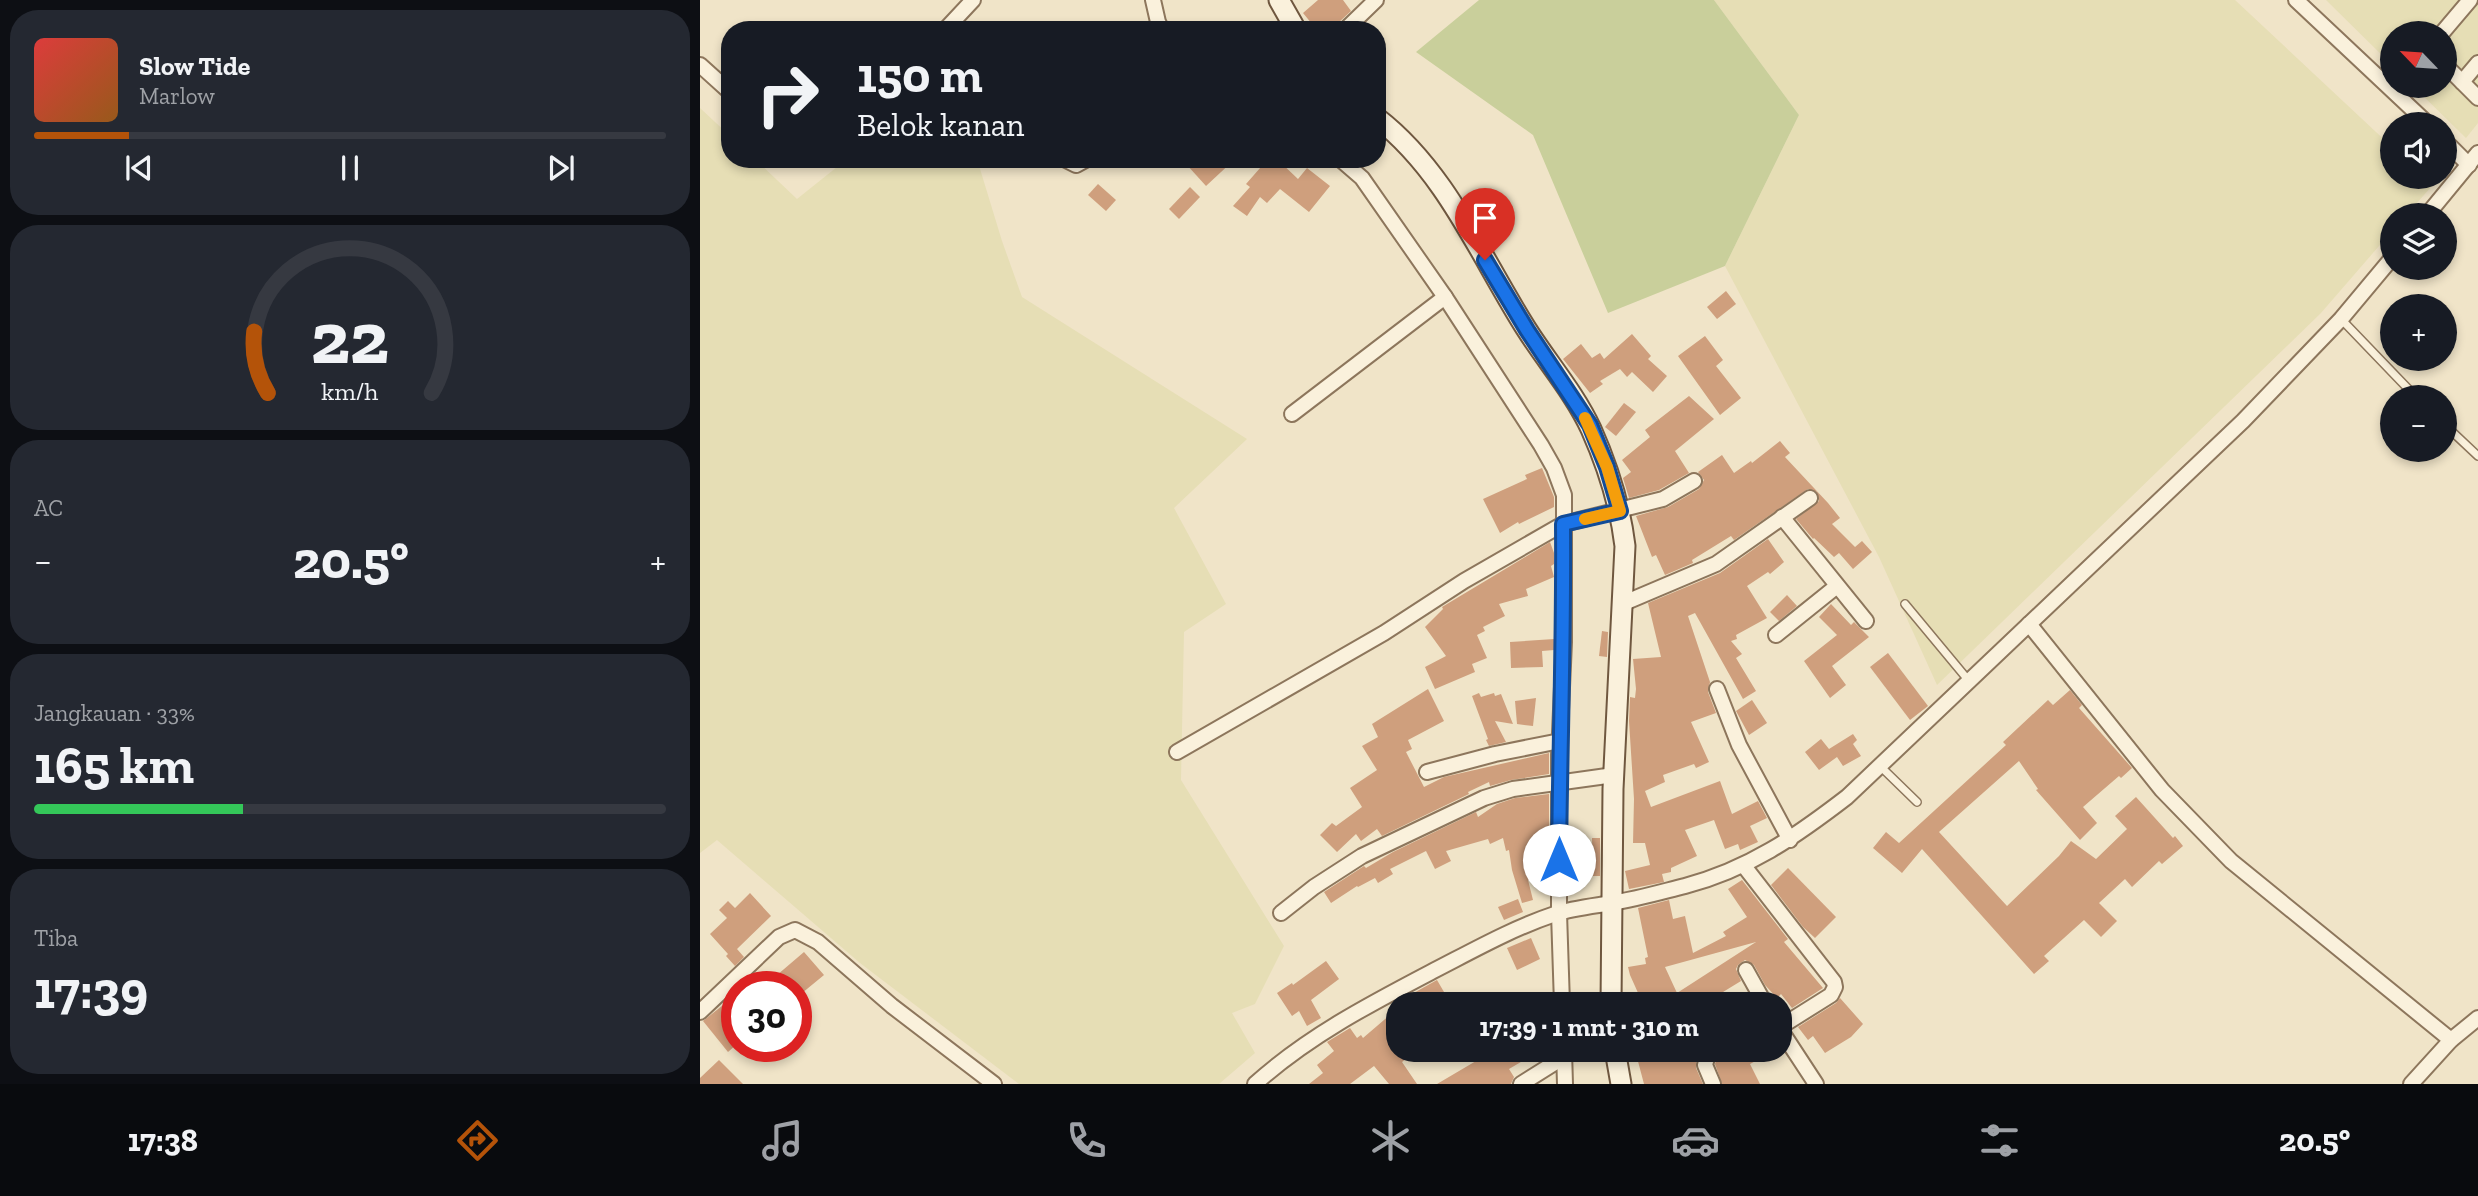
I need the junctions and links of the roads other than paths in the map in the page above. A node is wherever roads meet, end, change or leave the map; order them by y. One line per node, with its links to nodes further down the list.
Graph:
1 (973, 0): 7 (street)
2 (1153, 0): 8 (street)
3 (1279, 0): 9 (main road)
4 (1376, 0): 10 (street)
5 (2295, 0): 18 (street)
6 (2470, 0): 11 (street)
7 (953, 21)
8 (1158, 21)
9 (1291, 21)
10 (1354, 21)
11 (2452, 21)
12 (2478, 64): 15 (street)
13 (700, 65): 16 (street)
14 (2457, 77): 15 (street)
15 (2462, 82): 17 (street)
16 (721, 84)
17 (2478, 97)
18 (2415, 112)
19 (1386, 127): 33 (main road)
20 (2457, 149): 21 (street)
21 (2473, 159): 23 (street)
22 (1350, 168): 25 (street)
23 (2437, 203)
24 (2380, 273): 26 (street)
25 (1445, 297): 28 (street); 35 (street)
26 (2342, 319): 27 (lane); 40 (street)
27 (2405, 385)
28 (1292, 414)
29 (2457, 436): 30 (lane)
30 (2478, 456)
31 (1694, 481): 33 (street)
32 (1810, 498): 34 (street)
33 (1612, 512): 35 (street); 37 (main road)
34 (1782, 517): 36 (street); 37 (street)
35 (1568, 523): 44 (street); 45 (street)
36 (1837, 586): 39 (street); 41 (street)
37 (1624, 603): 48 (main road)
38 (1905, 604): 42 (lane)
39 (1866, 621)
40 (2029, 624): 42 (street); 63 (street)
41 (1776, 635)
42 (1969, 681): 46 (street)
43 (1717, 689): 51 (street)
44 (1560, 741): 47 (street); 49 (street)
45 (1177, 752)
46 (1880, 765): 50 (lane); 51 (street)
47 (1427, 772)
48 (1614, 775): 49 (street); 53 (main road)
49 (1560, 782): 54 (street); 55 (street)
50 (1917, 802)
51 (1790, 840): 52 (street)
52 (1744, 866): 53 (street); 62 (street)
53 (1607, 904): 54 (street); 58 (main road)
54 (1563, 912): 57 (street); 70 (street)
55 (1281, 913)
56 (1746, 970): 59 (street)
57 (1562, 992)
58 (1611, 992)
59 (1758, 992)
60 (700, 1012): 69 (street)
61 (2478, 1018): 63 (street)
62 (1792, 1020)
63 (2451, 1040): 76 (street)
64 (1792, 1047): 75 (street)
65 (1553, 1062): 71 (street)
66 (1564, 1062): 72 (street)
67 (1617, 1062): 73 (main road)
68 (1706, 1062): 74 (street)
69 (994, 1084)
70 (1255, 1084)
71 (1521, 1084)
72 (1565, 1084)
73 (1621, 1084)
74 (1713, 1084)
75 (1816, 1084)
76 (2411, 1084)

